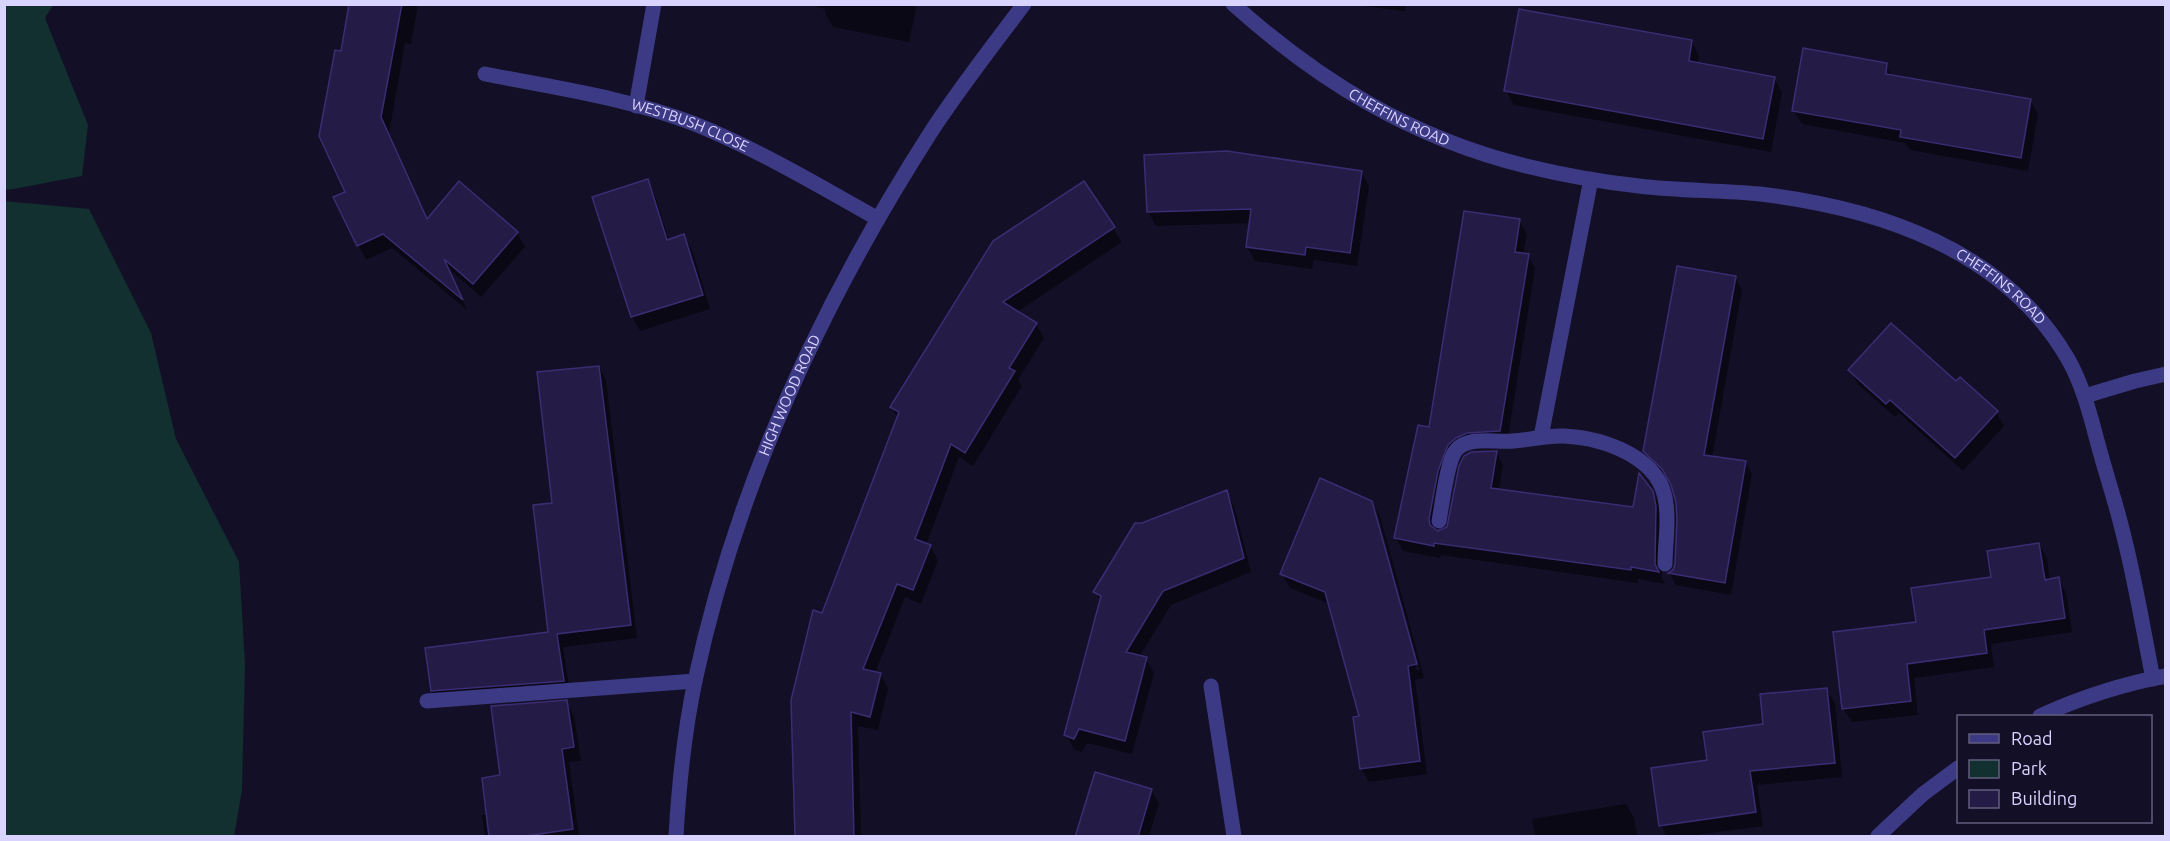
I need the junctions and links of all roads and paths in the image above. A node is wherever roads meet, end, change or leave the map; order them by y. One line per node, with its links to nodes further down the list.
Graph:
1 (654, 4): 5 (street)
2 (1024, 4): 7 (street, HIGH WOOD ROAD)
3 (1233, 4): 6 (street, CHEFFINS ROAD)
4 (485, 74): 5 (street, WESTBUSH CLOSE)
5 (636, 106): 7 (street, WESTBUSH CLOSE)
6 (1591, 179): 9 (street, CHEFFINS ROAD); 10 (street)
7 (878, 219): 14 (street, HIGH WOOD ROAD)
8 (2166, 374): 9 (street)
9 (2085, 396): 13 (street, CHEFFINS ROAD)
10 (1541, 437): 11 (street); 12 (street)
11 (1439, 521)
12 (1665, 564)
13 (2159, 678): 17 (street)
14 (695, 681): 16 (street); 19 (street, HIGH WOOD ROAD)
15 (1211, 686): 20 (street)
16 (427, 701)
17 (2044, 715)
18 (1957, 769): 21 (street)
19 (676, 837)
20 (1234, 837)
21 (1878, 837)

